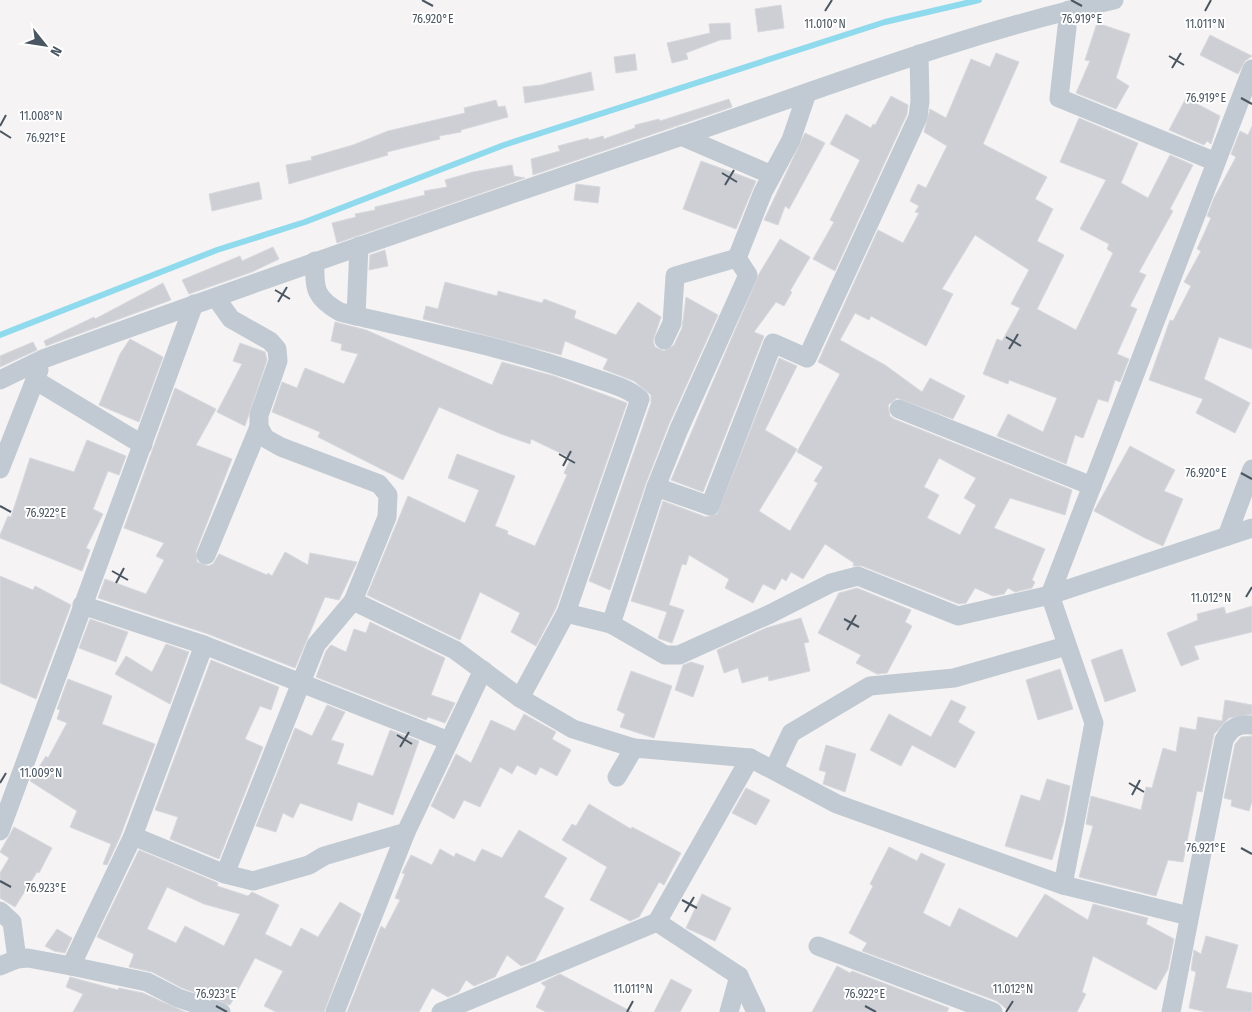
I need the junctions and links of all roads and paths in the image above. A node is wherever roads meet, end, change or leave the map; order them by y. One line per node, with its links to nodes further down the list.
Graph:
1 (1114, 0): 2 (street)
2 (1069, 10): 3 (street); 7 (street)
3 (920, 54): 5 (street); 25 (street)
4 (1252, 69): 7 (street)
5 (807, 93): 6 (street); 8 (street)
6 (682, 136): 8 (street); 9 (street)
7 (1216, 162): 24 (street)
8 (772, 175): 10 (street)
9 (359, 246): 11 (street); 14 (street)
10 (737, 258): 15 (street); 25 (street)
11 (315, 261): 12 (street); 14 (street)
12 (216, 298): 13 (street); 20 (street)
13 (194, 304): 16 (street); 21 (street)
14 (356, 316): 32 (street)
15 (664, 340)
16 (43, 359): 17 (street); 18 (street)
17 (0, 380)
18 (35, 380): 21 (street); 23 (street)
19 (900, 409): 24 (street)
20 (259, 427): 28 (street); 30 (street)
21 (143, 445): 31 (street)
22 (1252, 469): 27 (street)
23 (0, 470)
24 (1092, 486): 29 (street)
25 (656, 487): 33 (street)
26 (1252, 528): 27 (street)
27 (1227, 536): 29 (street)
28 (206, 555)
29 (1050, 595): 33 (street); 35 (street)
30 (353, 601): 36 (street); 37 (street)
31 (82, 605): 34 (street); 45 (street)
32 (566, 613): 33 (street); 38 (street)
33 (611, 624)
34 (204, 646): 37 (street); 47 (street)
35 (1066, 646): 43 (street); 49 (street)
36 (483, 670): 38 (street); 40 (street)
37 (301, 682): 40 (street); 48 (street)
38 (520, 698): 41 (street)
39 (1252, 725): 51 (street)
40 (449, 741): 46 (street)
41 (634, 748): 42 (street); 44 (street)
42 (750, 758): 43 (street); 52 (street)
43 (774, 769): 49 (street)
44 (617, 778)
45 (1, 823)
46 (406, 832): 48 (street); 59 (street)
47 (133, 836): 48 (street); 56 (street)
48 (225, 874)
49 (1063, 885): 51 (street)
50 (0, 910): 54 (street)
51 (1189, 916): 64 (street)
52 (657, 922): 57 (street); 60 (street)
53 (818, 946): 63 (street)
54 (17, 959): 55 (street); 56 (street)
55 (0, 966)
56 (71, 966): 58 (street)
57 (739, 976): 61 (street); 62 (street)
58 (221, 1012)
59 (335, 1012)
60 (441, 1012)
61 (729, 1012)
62 (756, 1012)
63 (992, 1012)
64 (1171, 1012)

